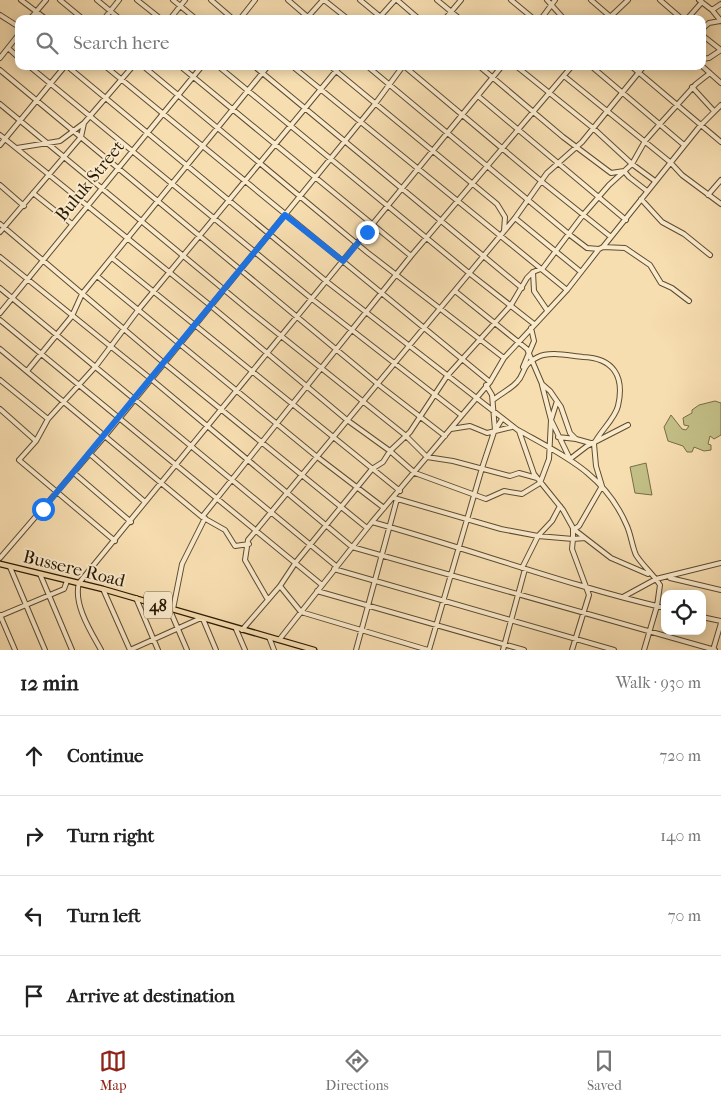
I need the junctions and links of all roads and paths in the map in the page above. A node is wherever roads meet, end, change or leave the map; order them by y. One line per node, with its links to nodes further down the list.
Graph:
1 (22, 0): 29 (street)
2 (46, 0): 29 (street)
3 (60, 0): 34 (street)
4 (97, 0): 27 (street)
5 (118, 0): 27 (street)
6 (137, 0): 37 (street)
7 (173, 0): 26 (street)
8 (185, 0): 26 (street)
9 (211, 0): 40 (street)
10 (288, 0): 42 (street)
11 (324, 0): 43 (street); 44 (street)
12 (360, 0): 45 (street)
13 (396, 0): 46 (street); 47 (street)
14 (437, 0): 30 (street)
15 (461, 0): 30 (street)
16 (511, 0): 50 (street)
17 (547, 0): 24 (street)
18 (555, 0): 24 (street)
19 (591, 0): 53 (street)
20 (628, 0): 54 (street)
21 (660, 0): 55 (street)
22 (252, 1): 41 (street)
23 (701, 1): 28 (street); 56 (street)
24 (552, 4): 51 (street); 52 (street)
25 (721, 4): 28 (street)
26 (180, 6): 38 (street); 39 (street)
27 (110, 10): 35 (street); 36 (street)
28 (712, 10): 57 (street)
29 (36, 11): 32 (street); 33 (street)
30 (451, 12): 48 (street); 49 (street)
31 (0, 14): 58 (street)
32 (33, 15)
33 (41, 15)
34 (78, 15)
35 (107, 15)
36 (116, 15)
37 (156, 15)
38 (173, 15)
39 (191, 15)
40 (228, 15)
41 (243, 15)
42 (305, 15)
43 (311, 15)
44 (343, 15)
45 (377, 15)
46 (383, 15)
47 (415, 15)
48 (448, 15)
49 (455, 15)
50 (529, 15)
51 (544, 15)
52 (561, 15)
53 (607, 15)
54 (613, 15)
55 (677, 15)
56 (690, 15)
57 (721, 21): 59 (street)
58 (15, 24)
59 (706, 26)
60 (706, 38): 63 (street)
61 (15, 39): 62 (street)
62 (8, 48): 64 (street); 68 (street)
63 (721, 50): 65 (street)
64 (15, 54)
65 (715, 54): 66 (street); 67 (street)
66 (721, 55)
67 (706, 57)
68 (0, 58)
69 (0, 70): 112 (street)
70 (34, 70): 102 (street)
71 (62, 70): 102 (street)
72 (71, 70): 111 (street)
73 (110, 70): 100 (street)
74 (130, 70): 100 (street)
75 (147, 70): 109 (street)
76 (185, 70): 98 (street)
77 (199, 70): 98 (street, Buluk Street)
78 (223, 70): 106 (street)
79 (259, 70): 94 (street)
80 (265, 70): 94 (street)
81 (297, 70): 105 (street)
82 (372, 70): 103 (street)
83 (400, 70): 103 (street)
84 (409, 70): 123 (street)
85 (484, 70): 99 (street)
86 (499, 70): 99 (street)
87 (521, 70): 108 (street)
88 (569, 70): 97 (street)
89 (596, 70): 107 (street)
90 (636, 70): 95 (street)
91 (641, 70): 95 (street)
92 (706, 70): 96 (street)
93 (336, 71): 105 (street); 114 (street)
94 (262, 73): 106 (street); 117 (street)
95 (639, 73): 107 (street); 115 (street)
96 (710, 73): 101 (street); 104 (street)
97 (564, 76): 108 (street); 119 (street)
98 (193, 77): 109 (street, Buluk Street); 118 (street)
99 (493, 77): 110 (street); 121 (street)
100 (121, 80): 111 (street); 122 (street)
101 (721, 83)
102 (50, 84): 112 (street); 124 (street)
103 (388, 84): 114 (street); 136 (street)
104 (692, 87): 115 (street); 120 (street)
105 (321, 90): 117 (street); 127 (street)
106 (248, 91): 118 (street); 128 (street)
107 (622, 92): 119 (street); 129 (street)
108 (550, 93): 121 (street); 131 (street)
109 (179, 96): 122 (street, Buluk Street); 132 (street)
110 (478, 96): 123 (street); 133 (street)
111 (106, 98): 124 (street); 135 (street)
112 (37, 101): 125 (street); 134 (street)
113 (0, 104): 125 (street)
114 (375, 104): 127 (street); 152 (street)
115 (677, 105): 129 (street); 130 (street)
116 (721, 105): 120 (street)
117 (306, 107): 128 (street); 140 (street)
118 (232, 110): 132 (street); 144 (street)
119 (607, 110): 131 (street); 141 (street)
120 (714, 110): 130 (street)
121 (533, 112): 133 (street); 148 (street)
122 (162, 115): 135 (street, Buluk Street); 147 (street)
123 (462, 116): 136 (street); 150 (street)
124 (90, 117): 126 (street); 151 (street)
125 (21, 121): 139 (street); 143 (street)
126 (84, 123): 134 (street); 138 (street)
127 (360, 123): 140 (street); 162 (street)
128 (291, 125): 144 (street); 154 (street)
129 (659, 125): 141 (street); 146 (street)
130 (700, 126): 142 (street); 146 (street)
131 (593, 128): 148 (street); 158 (street)
132 (217, 129): 147 (street); 157 (street)
133 (519, 129): 150 (street); 155 (street)
134 (74, 131): 138 (street); 143 (street)
135 (148, 133): 151 (street, Buluk Street); 159 (street)
136 (448, 133): 152 (street); 160 (street)
137 (0, 135): 139 (street)
138 (81, 137): 153 (street); 161 (street)
139 (5, 139): 145 (street); 149 (street)
140 (344, 140): 154 (street); 174 (street)
141 (645, 141): 156 (street); 158 (street)
142 (721, 142)
143 (50, 144): 149 (street); 153 (street)
144 (275, 144): 157 (street); 165 (street)
145 (0, 145)
146 (684, 145): 156 (street)
147 (202, 147): 159 (street); 169 (street)
148 (576, 147): 155 (street); 163 (street)
149 (16, 148): 164 (street)
150 (502, 148): 160 (street); 167 (street)
151 (133, 151): 161 (street, Buluk Street); 170 (street)
152 (433, 151): 162 (street); 171 (street)
153 (63, 156): 164 (street); 173 (street)
154 (330, 160): 165 (street); 188 (street)
155 (558, 162): 167 (street); 179 (street)
156 (670, 162): 168 (street); 178 (street)
157 (260, 163): 169 (street); 177 (street)
158 (632, 164): 163 (street); 168 (street)
159 (187, 166): 170 (street); 181 (street)
160 (487, 166): 171 (street); 182 (street)
161 (118, 168): 173 (street, Buluk Street); 183 (street)
162 (417, 170): 174 (street); 184 (street)
163 (624, 171): 175 (street); 179 (street)
164 (48, 174): 176 (street); 187 (street)
165 (316, 176): 177 (street); 198 (street)
166 (721, 180): 178 (street)
167 (541, 181): 182 (street); 190 (street)
168 (655, 181): 175 (street)
169 (244, 182): 181 (street); 189 (street)
170 (172, 184): 183 (street); 191 (street)
171 (473, 184): 184 (street); 200 (street)
172 (0, 185): 186 (street)
173 (102, 187): 187 (street, Buluk Street); 195 (street)
174 (402, 189): 188 (street); 193 (street)
175 (647, 191): 180 (street)
176 (33, 193): 186 (street); 197 (street)
177 (300, 195): 189 (street); 209 (street)
178 (708, 195): 185 (street)
179 (600, 198): 190 (street); 194 (street)
180 (641, 199): 194 (street); 217 (street)
181 (229, 200): 191 (street); 202 (street)
182 (529, 200): 192 (street); 204 (street)
183 (158, 202): 195 (street); 203 (street)
184 (457, 202): 193 (street); 205 (street)
185 (721, 204)
186 (24, 206): 199 (street)
187 (86, 206): 197 (street, Buluk Street); 208 (street)
188 (388, 206): 198 (street); 207 (street)
189 (285, 215): 202 (street); 222 (street)
190 (583, 215): 204 (street); 206 (street)
191 (215, 218): 203 (street); 212 (street)
192 (515, 218): 200 (street); 213 (street)
193 (441, 220): 207 (street); 215 (street)
194 (626, 220): 206 (street)
195 (143, 221): 208 (street); 214 (street)
196 (0, 224): 199 (street)
197 (72, 224): 221 (street, Buluk Street)
198 (372, 225): 209 (street); 216 (street)
199 (5, 228): 201 (street); 221 (street)
200 (504, 231): 205 (street)
201 (0, 232)
202 (269, 234): 212 (street); 232 (street)
203 (200, 235): 214 (street); 224 (street)
204 (570, 235): 210 (street); 213 (street)
205 (500, 236): 215 (street); 223 (street)
206 (611, 237): 211 (street)
207 (426, 238): 216 (street); 228 (street)
208 (127, 240): 219 (street); 225 (street)
209 (358, 243): 222 (street); 229 (street)
210 (587, 248): 211 (street); 220 (street)
211 (601, 248): 220 (street); 243 (street)
212 (255, 251): 224 (street); 242 (street)
213 (556, 252): 223 (street); 227 (street)
214 (184, 254): 225 (street); 235 (street)
215 (485, 254): 228 (street); 234 (street)
216 (411, 256): 229 (street)
217 (710, 256)
218 (0, 258): 231 (street)
219 (112, 258): 230 (street); 238 (street)
220 (592, 259): 227 (street)
221 (43, 260): 231 (street, Buluk Street); 239 (street)
222 (343, 261): 232 (street); 240 (street)
223 (543, 268): 226 (street); 236 (street)
224 (240, 270): 235 (street); 252 (street)
225 (169, 272): 238 (street); 245 (street)
226 (533, 272): 234 (street); 248 (street)
227 (581, 272): 236 (street)
228 (469, 273): 237 (street); 244 (street)
229 (396, 275): 240 (street); 247 (street)
230 (98, 276): 239 (street); 246 (street)
231 (26, 280): 241 (street, Buluk Street); 251 (street)
232 (326, 281): 242 (street); 250 (street)
233 (0, 288): 241 (street)
234 (522, 288): 244 (street)
235 (224, 290): 245 (street); 262 (street)
236 (567, 290): 248 (street)
237 (455, 291): 247 (street); 255 (street)
238 (154, 292): 246 (street); 254 (street)
239 (82, 294): 251 (street); 259 (street)
240 (382, 294): 250 (street); 257 (street)
241 (12, 298): 249 (street, Buluk Street); 261 (street)
242 (312, 299): 252 (street); 260 (street)
243 (689, 301)
244 (511, 305): 255 (street); 256 (street)
245 (211, 306): 254 (street); 272 (street)
246 (139, 309): 259 (street); 265 (street)
247 (439, 309): 257 (street); 263 (street)
248 (547, 310): 256 (street)
249 (0, 312)
250 (367, 313): 260 (street); 266 (street)
251 (72, 316): 261 (street); 267 (street)
252 (297, 316): 262 (street); 268 (street)
253 (0, 320): 270 (street)
254 (196, 324): 265 (street); 282 (street)
255 (495, 324): 263 (street); 264 (street)
256 (534, 324): 258 (street)
257 (423, 328): 266 (street); 273 (street)
258 (531, 328): 264 (street); 271 (street)
259 (125, 329): 267 (street); 276 (street)
260 (352, 330): 268 (street); 277 (street)
261 (56, 333): 270 (street); 278 (street)
262 (281, 336): 272 (street); 280 (street)
263 (479, 340): 273 (street); 274 (street)
264 (519, 341): 271 (street); 274 (street)
265 (181, 343): 276 (street); 291 (street)
266 (408, 346): 277 (street); 283 (street)
267 (110, 347): 278 (street); 284 (street)
268 (337, 349): 280 (street); 289 (street)
269 (0, 350): 281 (street)
270 (40, 352): 281 (street); 287 (street)
271 (529, 352): 275 (street); 279 (street)
272 (266, 353): 282 (street); 290 (street)
273 (462, 358): 283 (street); 286 (street)
274 (504, 358): 286 (street)
275 (533, 360): 279 (street); 288 (street); 324 (street)
276 (164, 362): 284 (street); 301 (street)
277 (395, 364): 289 (street); 292 (street)
278 (96, 366): 287 (street); 294 (street)
279 (523, 367): 295 (street)
280 (322, 369): 290 (street); 298 (street)
281 (26, 371): 297 (street)
282 (251, 371): 291 (street); 299 (street)
283 (447, 376): 292 (street); 293 (street)
284 (151, 379): 294 (street); 312 (street)
285 (0, 380): 306 (street)
286 (488, 383): 293 (street); 295 (street)
287 (80, 384): 297 (street); 305 (street)
288 (542, 384): 296 (street); 309 (street)
289 (379, 385): 298 (street); 304 (street)
290 (307, 388): 299 (street); 308 (street)
291 (236, 389): 301 (street); 310 (street)
292 (434, 394): 303 (street); 304 (street)
293 (475, 397): 302 (street); 303 (street)
294 (135, 399): 305 (street); 325 (street)
295 (492, 400): 302 (street)
296 (557, 401): 309 (street); 321 (street)
297 (62, 402): 306 (street); 317 (street)
298 (363, 403): 308 (street); 316 (street)
299 (293, 405): 310 (street); 319 (street)
300 (0, 409): 322 (street)
301 (220, 409): 312 (street); 323 (street)
302 (493, 412): 307 (street); 315 (street)
303 (461, 415): 314 (street)
304 (420, 416): 316 (street); 318 (street)
305 (120, 418): 317 (street); 333 (street)
306 (48, 419): 322 (street)
307 (502, 419): 313 (street); 315 (street)
308 (347, 420): 319 (street); 327 (street)
309 (551, 420): 320 (street); 326 (street)
310 (278, 424): 323 (street); 329 (street)
311 (628, 425): 324 (street)
312 (206, 426): 325 (street); 332 (street)
313 (512, 426): 315 (street); 326 (street); 339 (street)
314 (451, 429): 315 (street); 318 (street)
315 (494, 432): 334 (street)
316 (405, 435): 327 (street); 330 (street)
317 (105, 436): 328 (street); 341 (street)
318 (445, 436): 330 (street)
319 (332, 437): 329 (street); 335 (street)
320 (558, 437): 321 (street); 331 (street)
321 (576, 439): 324 (street)
322 (36, 442): 346 (street)
323 (262, 443): 332 (street); 338 (street)
324 (594, 444): 331 (street); 343 (street)
325 (190, 446): 333 (street); 340 (street)
326 (551, 448): 331 (street); 342 (street)
327 (390, 451): 335 (street); 337 (street)
328 (90, 454): 336 (street); 351 (street)
329 (316, 456): 338 (street); 344 (street)
330 (427, 457): 334 (street); 337 (street)
331 (570, 459): 343 (street)
332 (247, 460): 340 (street); 347 (street)
333 (175, 464): 341 (street); 349 (street)
334 (482, 468): 339 (street); 348 (street)
335 (372, 469): 344 (street); 345 (street)
336 (74, 473): 346 (street); 358 (street)
337 (415, 473): 345 (street); 348 (street)
338 (302, 476): 347 (street); 352 (street)
339 (537, 478): 342 (street)
340 (232, 479): 349 (street); 355 (street)
341 (161, 482): 351 (street); 356 (street)
342 (540, 483): 348 (street); 353 (street)
343 (602, 486): 364 (street); 384 (street)
344 (356, 488): 352 (street); 354 (street)
345 (400, 491): 350 (street)
346 (57, 493): 368 (street); 374 (street)
347 (287, 493): 355 (street); 360 (street)
348 (475, 494): 357 (street)
349 (217, 498): 356 (street); 363 (street)
350 (395, 498): 354 (street); 357 (street); 361 (street)
351 (145, 502): 358 (street)
352 (341, 506): 360 (street); 362 (street)
353 (560, 506): 364 (street); 365 (street)
354 (384, 508): 359 (street)
355 (272, 512): 363 (street); 370 (street)
356 (203, 518): 369 (street); 404 (street)
357 (468, 518): 365 (street); 371 (street)
358 (131, 522): 368 (street)
359 (372, 522): 361 (street); 362 (street)
360 (326, 525): 370 (street); 372 (street)
361 (391, 527): 371 (street); 373 (street)
362 (367, 528): 372 (street)
363 (256, 530): 369 (street); 375 (street)
364 (574, 531): 366 (street); 367 (street)
365 (538, 536): 367 (street); 380 (street)
366 (585, 538): 367 (street); 384 (street)
367 (573, 539): 390 (street)
368 (115, 541): 387 (street)
369 (249, 544): 398 (street)
370 (311, 544): 375 (street); 379 (street)
371 (458, 546): 380 (street); 382 (street)
372 (352, 547): 373 (street); 379 (street)
373 (383, 555): 382 (street); 386 (street)
374 (0, 558)
375 (296, 562): 388 (street); 389 (street)
376 (721, 563): 383 (street)
377 (0, 564): 378 (main road, Bussere Road / 48)
378 (10, 567): 381 (main road, Bussere Road / 48); 400 (street)
379 (335, 568): 386 (street); 388 (street)
380 (524, 569): 390 (street); 394 (street)
381 (40, 574): 385 (main road, Bussere Road / 48); 395 (street)
382 (451, 574): 394 (street); 399 (street)
383 (669, 578): 384 (street); 392 (street)
384 (656, 579): 396 (street); 402 (street)
385 (68, 581): 387 (main road, Bussere Road / 48); 395 (street)
386 (376, 581): 399 (street); 401 (street)
387 (78, 583): 391 (main road, Bussere Road / 48); 427 (street)
388 (322, 585): 393 (street)
389 (280, 586): 398 (street); 405 (street)
390 (586, 586): 396 (street); 406 (street)
391 (103, 589): 397 (main road, Bussere Road / 48); 428 (street)
392 (721, 590)
393 (317, 591): 401 (street); 405 (street)
394 (518, 594): 406 (street); 410 (street)
395 (49, 595): 400 (street); 426 (street)
396 (622, 597): 402 (street)
397 (136, 598): 404 (main road, Bussere Road / 48); 420 (street)
398 (268, 600): 415 (street)
399 (443, 600): 410 (street); 412 (street)
400 (26, 605): 407 (street); 425 (street)
401 (368, 606): 412 (street); 416 (street)
402 (657, 606): 403 (street); 417 (street)
403 (661, 607)
404 (171, 609): 409 (main road, Bussere Road / 48); 413 (street)
405 (301, 612): 416 (street); 421 (street)
406 (584, 614): 417 (street); 419 (street)
407 (0, 615): 424 (street)
408 (706, 618): 411 (street)
409 (202, 619): 413 (street); 414 (main road, Bussere Road / 48); 431 (street)
410 (512, 619): 419 (street); 423 (street)
411 (721, 622): 443 (street)
412 (436, 625): 423 (street); 437 (street)
413 (178, 629): 420 (street); 430 (street)
414 (236, 629): 415 (main road, Bussere Road / 48); 432 (street)
415 (242, 630): 418 (main road, Bussere Road / 48)
416 (361, 631): 436 (street); 437 (street)
417 (649, 632): 442 (street); 443 (street)
418 (268, 637): 421 (main road, Bussere Road / 48); 433 (street)
419 (575, 639): 440 (street); 441 (street)
420 (153, 640): 428 (street); 429 (street)
421 (279, 640): 422 (main road, Bussere Road / 48)
422 (291, 643): 434 (street); 435 (main road, Bussere Road / 48)
423 (505, 644): 438 (street); 439 (street)
424 (15, 650)
425 (45, 650)
426 (72, 650)
427 (101, 650)
428 (130, 650)
429 (158, 650)
430 (187, 650)
431 (216, 650)
432 (246, 650)
433 (274, 650)
434 (288, 650)
435 (314, 650)
436 (356, 650)
437 (428, 650)
438 (503, 650)
439 (524, 650)
440 (572, 650)
441 (614, 650)
442 (644, 650)
443 (714, 650)

